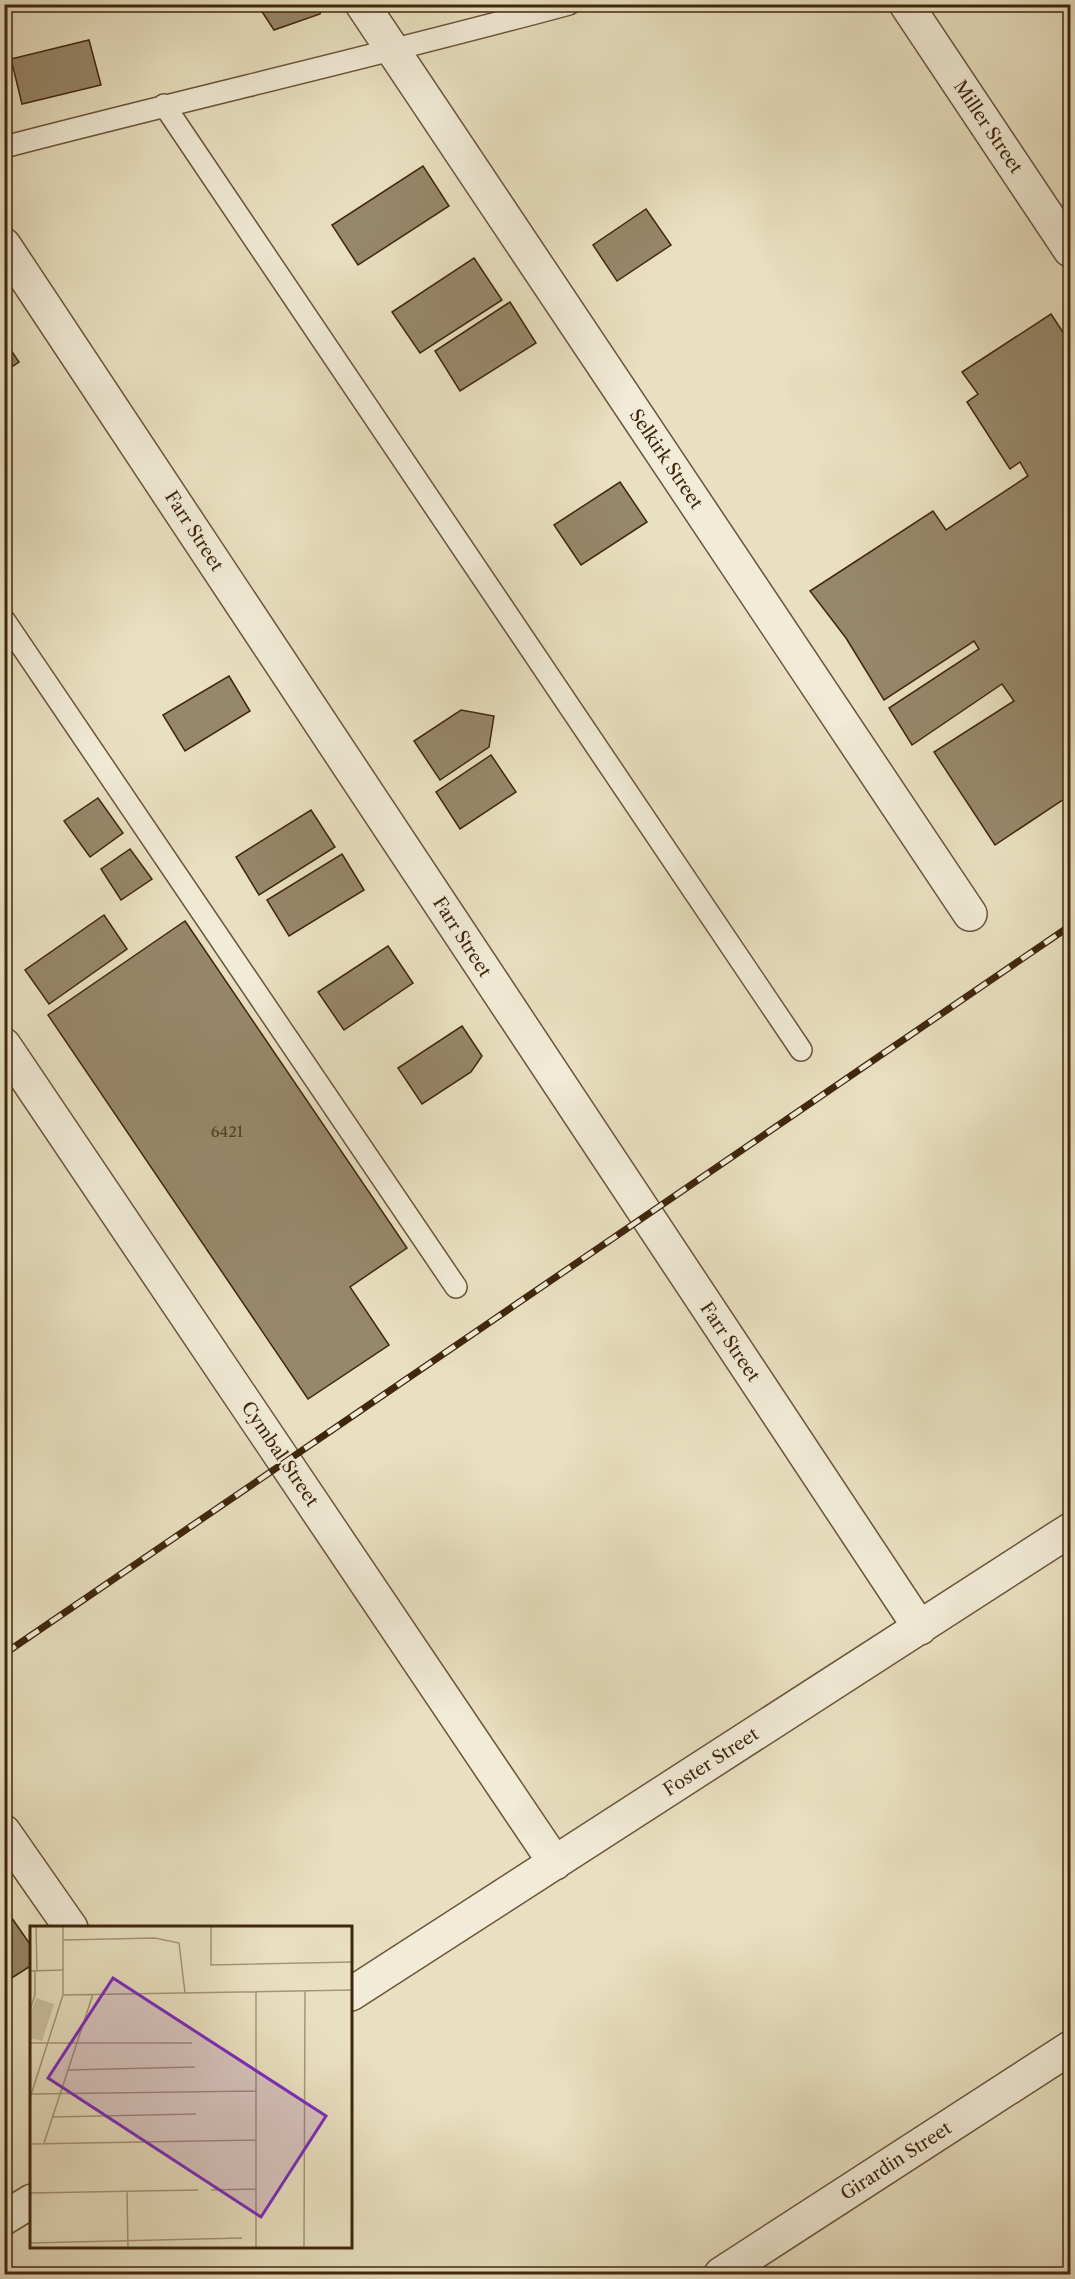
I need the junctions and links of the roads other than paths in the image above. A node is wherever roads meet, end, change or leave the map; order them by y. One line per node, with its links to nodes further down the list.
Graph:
1 (362, 4): 4 (street, Selkirk Street)
2 (569, 4): 4 (lane)
3 (906, 4): 8 (street, Miller Street)
4 (393, 52): 5 (lane); 10 (street, Selkirk Street)
5 (164, 105): 6 (lane); 12 (lane)
6 (4, 147)
7 (4, 245): 15 (street, Farr Street)
8 (1071, 250)
9 (4, 620): 13 (lane)
10 (970, 914)
11 (4, 1045): 17 (street, Cymbal Street)
12 (801, 1050)
13 (456, 1287)
14 (1071, 1530): 15 (street, Foster Street)
15 (920, 1628): 17 (street, Foster Street)
16 (4, 1832): 18 (street)
17 (555, 1863): 19 (street, Foster Street)
18 (70, 1926)
19 (352, 1993)
20 (1071, 2048): 23 (street, Girardin Street)
21 (30, 2202): 22 (street)
22 (4, 2218)
23 (721, 2274)

